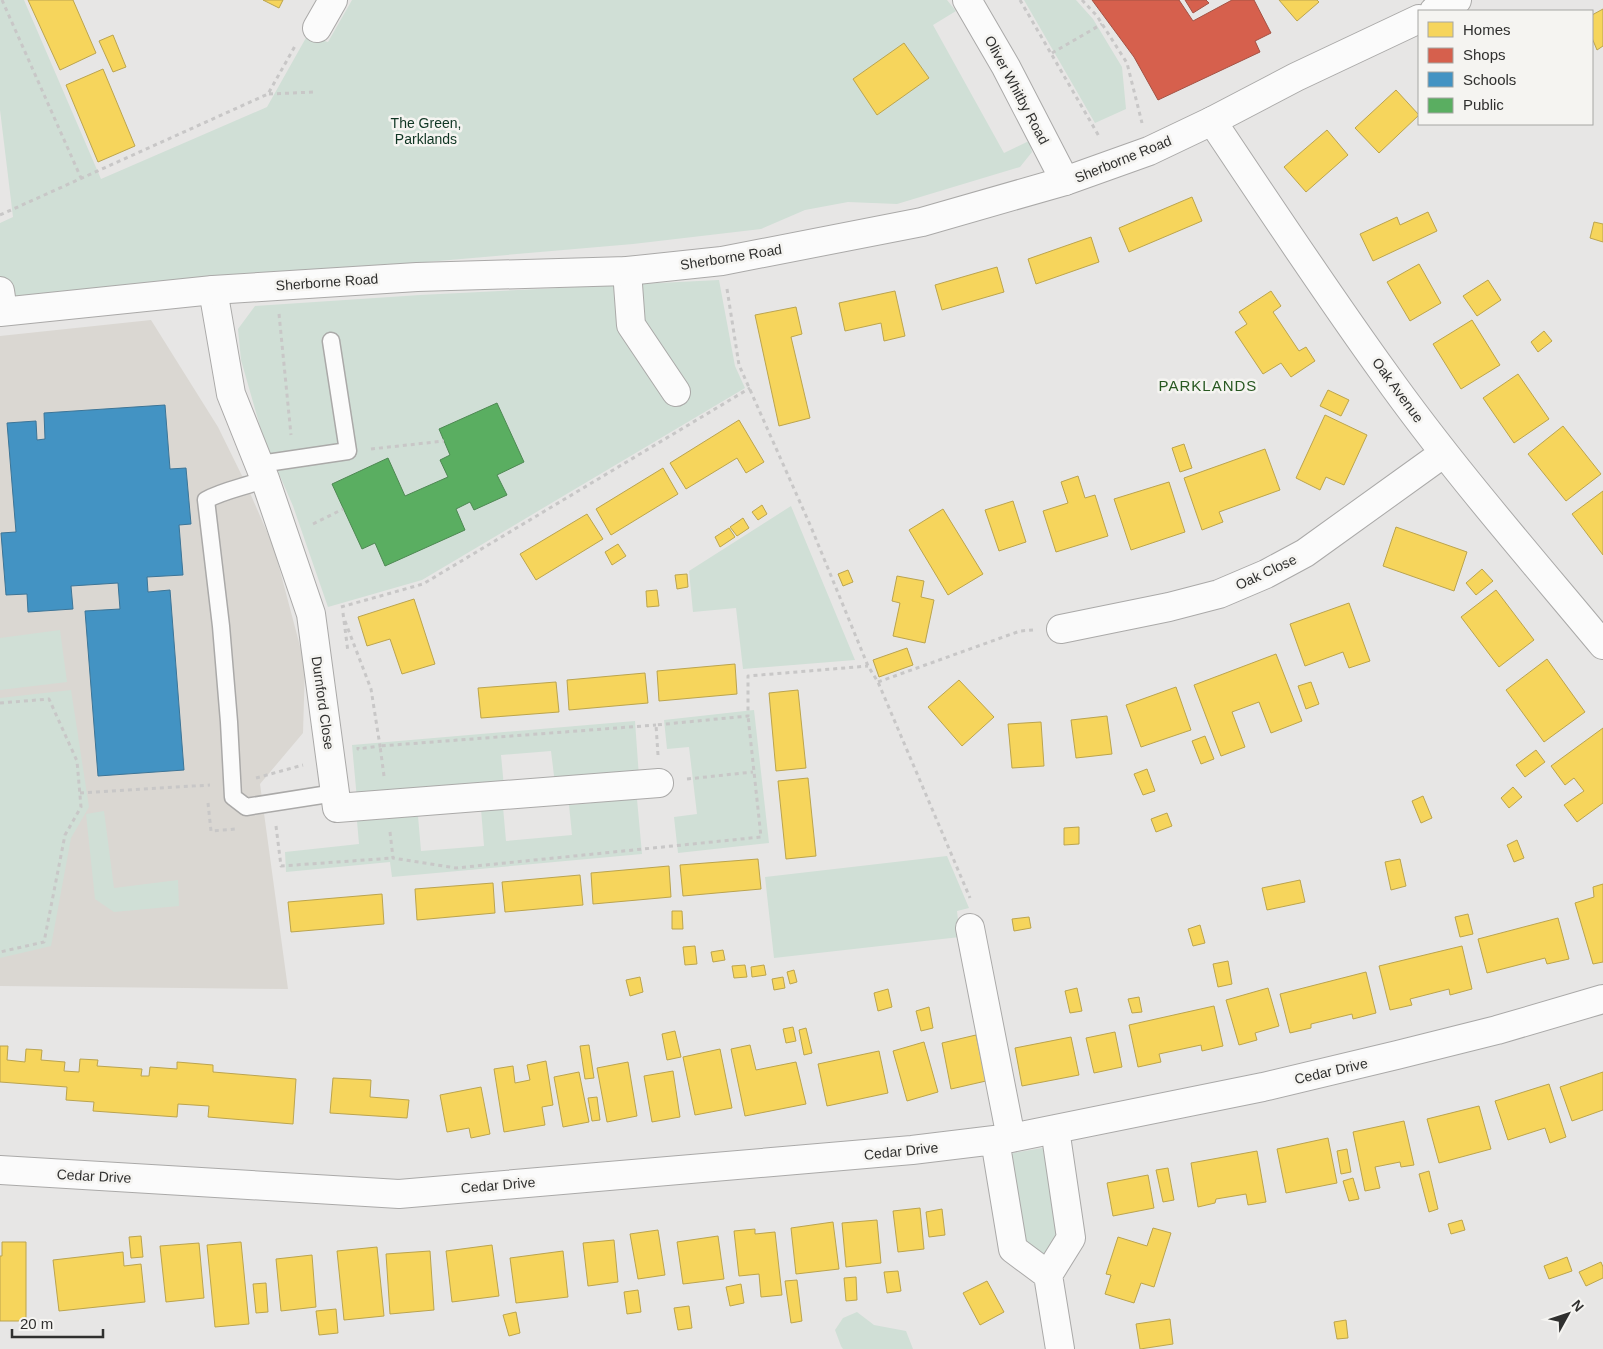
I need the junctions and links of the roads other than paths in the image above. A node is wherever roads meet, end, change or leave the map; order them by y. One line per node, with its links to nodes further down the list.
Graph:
1 (333, 0): 6 (street)
2 (967, 0): 8 (street, Oliver Whitby Road)
3 (1457, 0): 4 (street)
4 (1436, 10)
5 (1418, 18): 7 (street, Sherborne Road)
6 (317, 28)
7 (1212, 121): 8 (street, Sherborne Road); 14 (street, Oak Avenue)
8 (1065, 181): 9 (street, Sherborne Road)
9 (627, 271): 10 (street, Sherborne Road); 13 (street)
10 (213, 290): 11 (street, Sherborne Road); 15 (street, Durnford Close)
11 (1, 305)
12 (331, 341): 15 (lane)
13 (676, 392)
14 (1444, 453): 16 (street, Oak Close); 17 (street, Oak Avenue)
15 (262, 472): 19 (street, Durnford Close); 19 (lane)
16 (1061, 628)
17 (1603, 645)
18 (659, 783): 19 (street)
19 (335, 793)
20 (970, 928): 23 (street)
21 (1603, 999): 22 (street, Cedar Drive)
22 (1055, 1129): 23 (street, Cedar Drive); 25 (street)
23 (1003, 1139): 24 (street, Cedar Drive); 25 (street)
24 (0, 1170)
25 (1048, 1275): 26 (street)
26 (1060, 1349)

